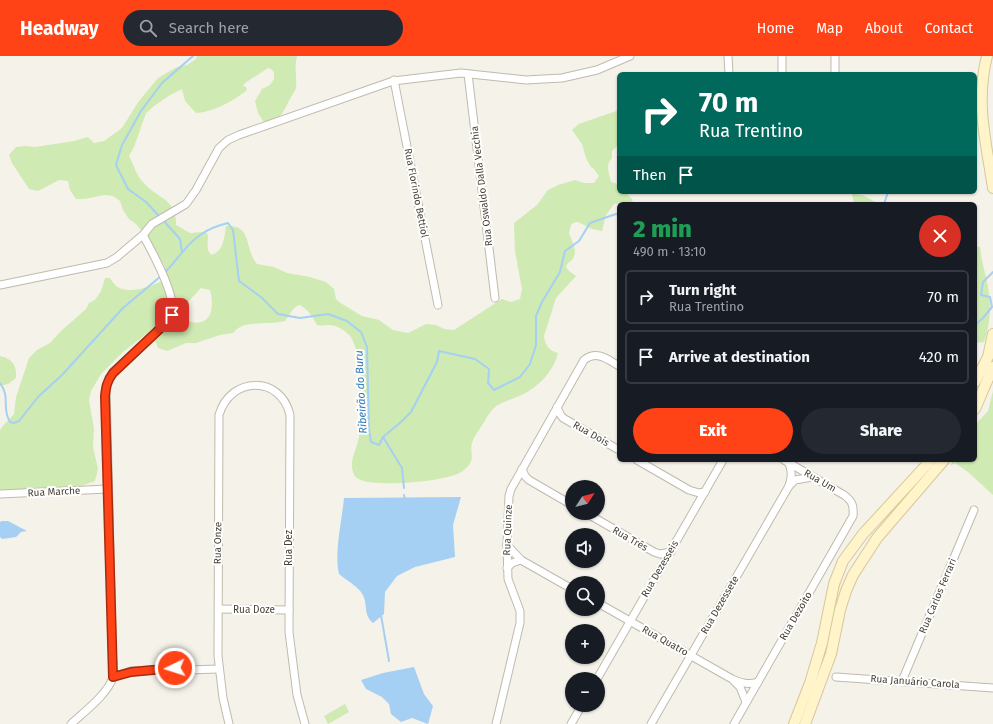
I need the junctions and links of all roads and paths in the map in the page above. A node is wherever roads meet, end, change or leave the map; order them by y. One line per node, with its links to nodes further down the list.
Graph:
1 (630, 56): 9 (street)
2 (728, 56): 6 (street)
3 (782, 56): 7 (street)
4 (835, 56): 8 (street)
5 (987, 56): 11 (main road)
6 (729, 72)
7 (782, 72)
8 (835, 72)
9 (468, 74): 10 (street); 14 (street, Rua Oswaldo Dalla Vecchia)
10 (394, 80): 12 (street); 15 (street, Rua Florindo Bettiol)
11 (993, 188)
12 (143, 235): 13 (street); 37 (street)
13 (0, 285)
14 (495, 298)
15 (438, 305)
16 (993, 334): 19 (main road)
17 (617, 365): 22 (street, Rua Quinze)
18 (993, 367): 21 (main road)
19 (977, 378)
20 (260, 386): 54 (street, Rua Onze); 55 (street, Rua Dez)
21 (977, 404)
22 (558, 407): 23 (street, Rua Dois); 24 (street, Rua Quinze)
23 (563, 418): 24 (street, Rua Dois); 25 (street, Rua Dois)
24 (550, 420): 32 (street, Rua Quinze)
25 (617, 449)
26 (640, 462): 38 (street)
27 (723, 462): 39 (street, Rua Dezesseis)
28 (786, 462): 36 (street, Rua Dezessete)
29 (788, 462): 33 (street, Rua Um)
30 (930, 462): 77 (main road)
31 (942, 462): 78 (main road)
32 (522, 469): 34 (street); 35 (street, Rua Quinze)
33 (812, 476): 36 (street); 42 (street, Rua Um)
34 (529, 480): 35 (street); 41 (street)
35 (515, 482): 46 (street, Rua Quinze)
36 (789, 486): 57 (street, Rua Dezessete)
37 (108, 489): 40 (street, Rua Marche); 62 (street)
38 (689, 490): 39 (street); 43 (street)
39 (705, 492): 43 (street, Rua Dezesseis)
40 (0, 494)
41 (565, 501)
42 (854, 506): 66 (street, Rua Dezoito)
43 (696, 507): 48 (street, Rua Dezesseis)
44 (974, 510): 65 (street, Rua Carlos Ferrari)
45 (598, 520): 47 (street, Rua Três)
46 (507, 546): 49 (street); 50 (street, Rua Quinze)
47 (654, 552): 48 (street, Rua Três); 51 (street, Rua Três)
48 (670, 552): 51 (street, Rua Dezesseis)
49 (521, 560): 50 (street); 52 (street)
50 (507, 568): 73 (street, Rua Quinze)
51 (661, 568): 56 (street, Rua Dezesseis)
52 (565, 585)
53 (605, 607): 56 (street, Rua Quatro)
54 (219, 610): 55 (street, Rua Doze); 59 (street, Rua Onze)
55 (289, 610): 72 (street, Rua Dez)
56 (630, 621): 57 (street, Rua Quatro); 61 (street, Rua Dezesseis)
57 (691, 656): 64 (street, Rua Quatro); 75 (street, Rua Dezessete)
58 (175, 668): 62 (street)
59 (219, 669): 60 (street); 71 (street, Rua Onze)
60 (186, 670)
61 (601, 672)
62 (113, 677): 70 (street)
63 (836, 677): 65 (street, Rua Januário Carola)
64 (732, 679): 66 (street, Rua Quatro); 68 (street, Rua Quatro)
65 (902, 681): 67 (street, Rua Januário Carola)
66 (758, 682): 68 (street, Rua Dezoito)
67 (993, 688)
68 (746, 702): 76 (street, Rua Dezoito)
69 (578, 712): 74 (street)
70 (71, 724)
71 (229, 724)
72 (304, 724)
73 (496, 724)
74 (571, 724)
75 (652, 724)
76 (734, 724)
77 (794, 724)
78 (805, 724)

